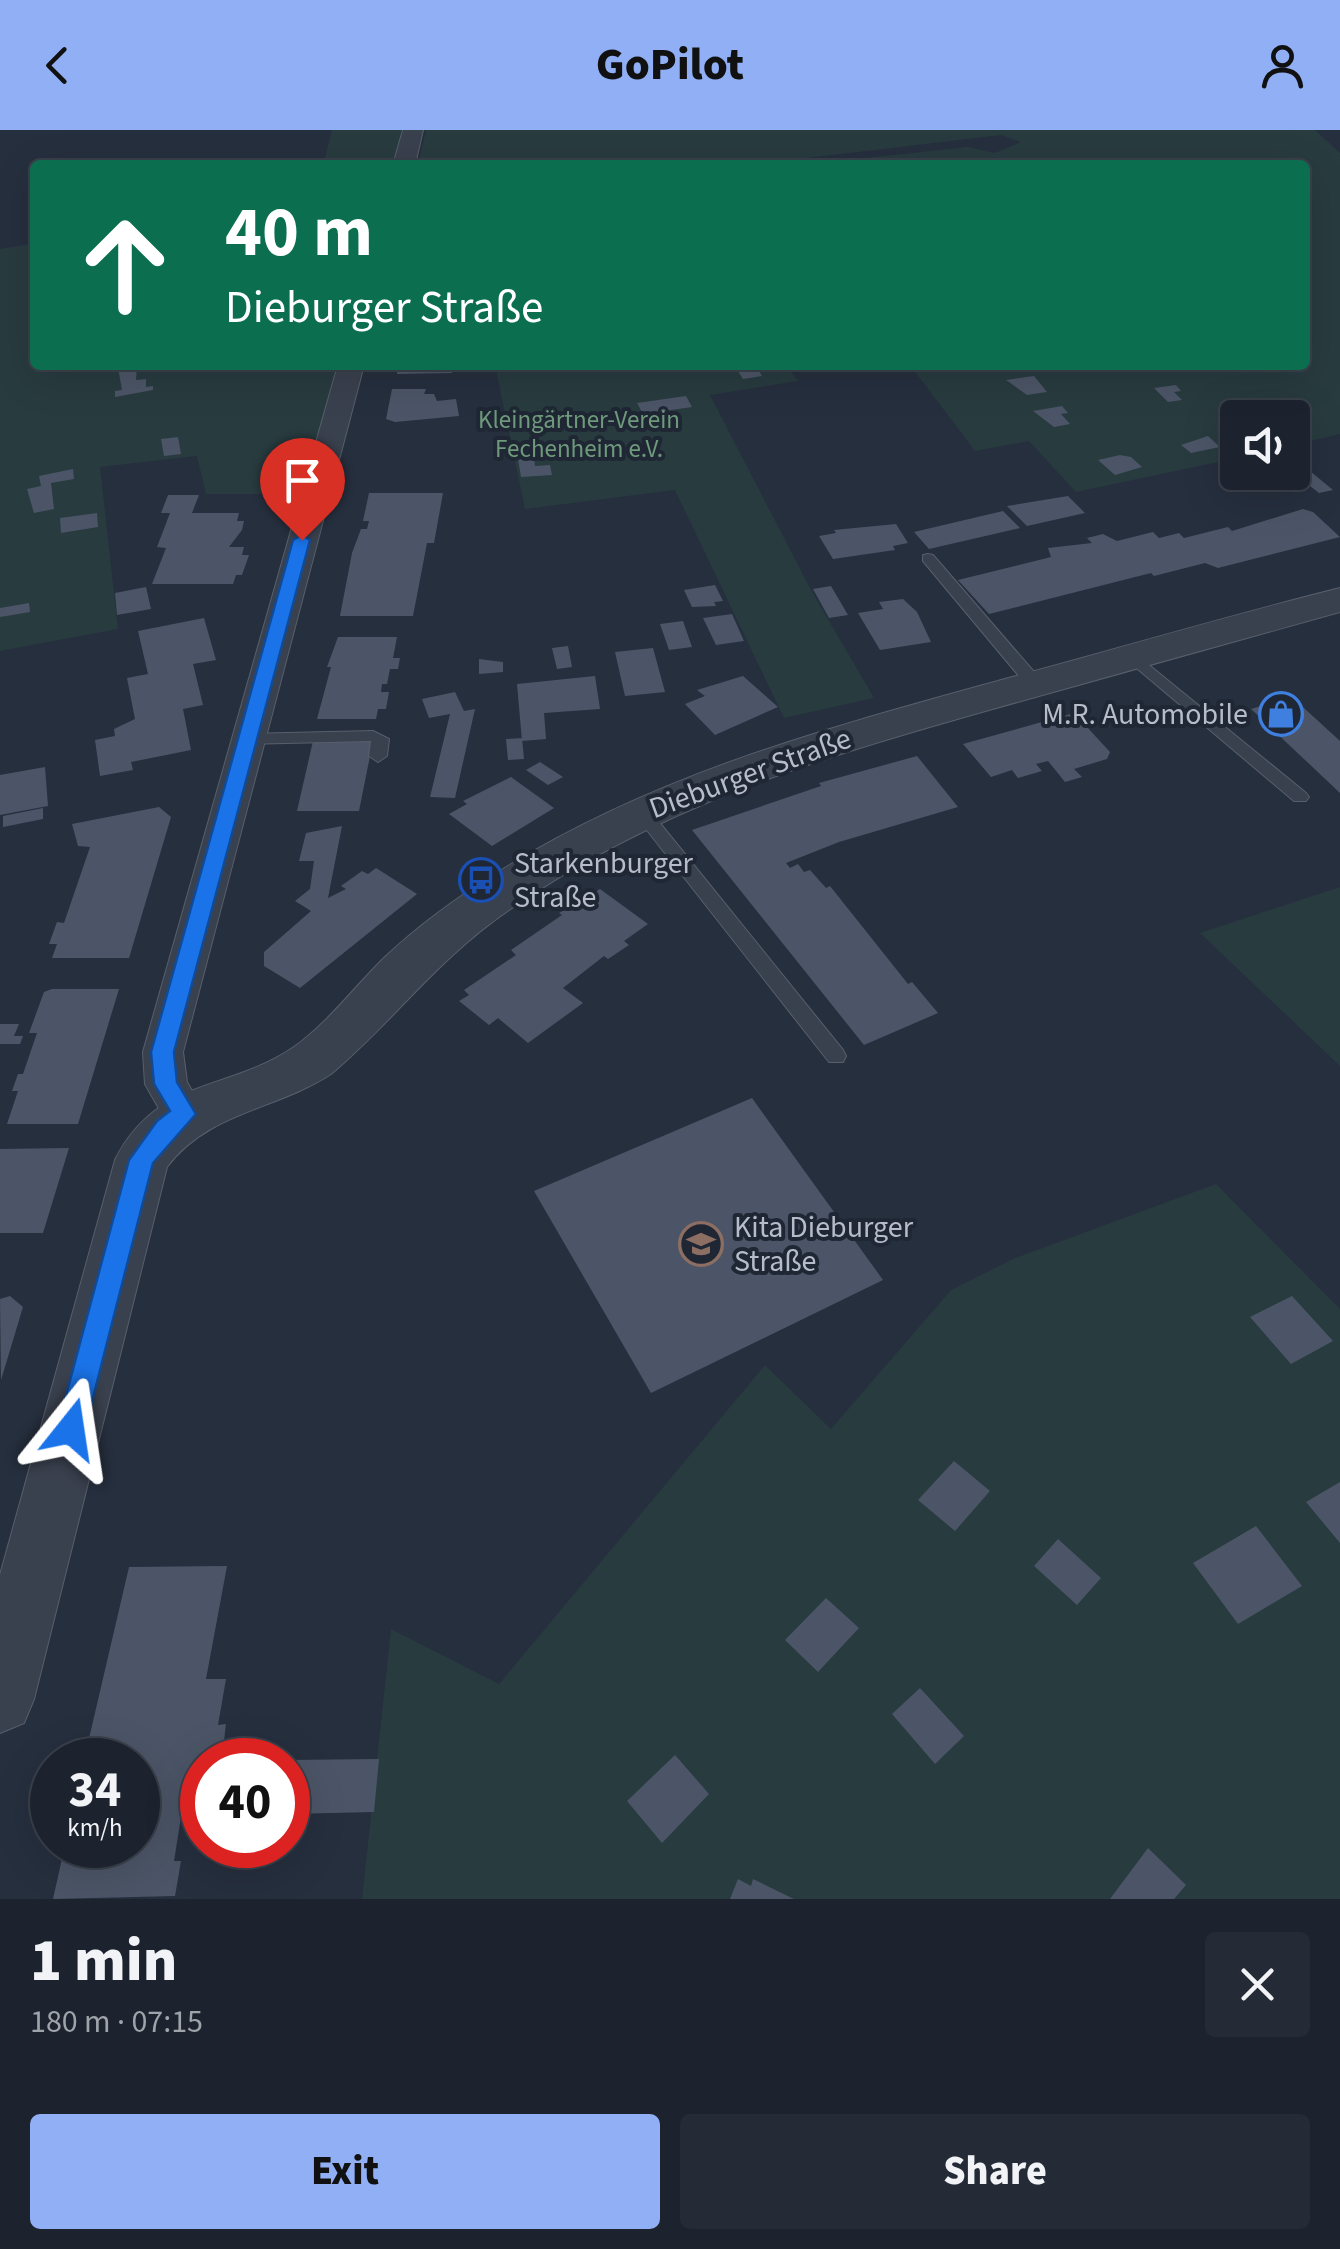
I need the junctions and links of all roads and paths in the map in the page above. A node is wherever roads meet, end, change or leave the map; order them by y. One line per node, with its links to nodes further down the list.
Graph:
1 (413, 130): 2 (street)
2 (405, 160)
3 (351, 370): 8 (street)
4 (928, 558): 7 (lane)
5 (1340, 600): 6 (street, Dieburger Straße)
6 (1133, 657): 7 (street, Dieburger Straße); 10 (lane)
7 (1034, 684): 11 (street, Dieburger Straße)
8 (248, 739): 9 (lane); 13 (street)
9 (378, 756)
10 (1300, 797)
11 (641, 811): 12 (lane); 13 (street, Dieburger Straße)
12 (836, 1056)
13 (184, 1114): 14 (street, Dieburger Straße)
14 (0, 1698)

